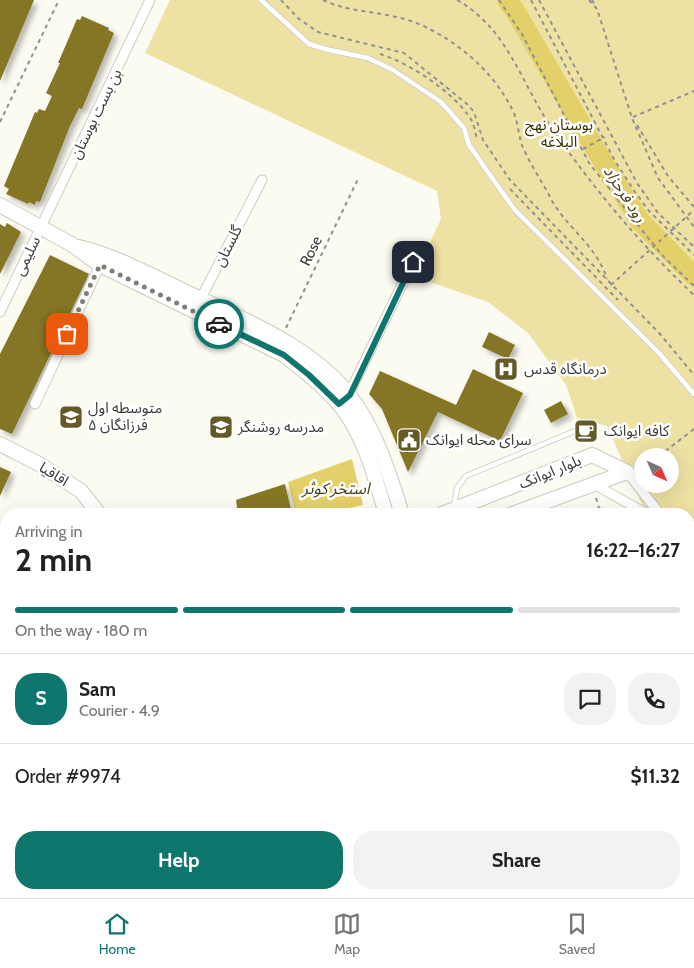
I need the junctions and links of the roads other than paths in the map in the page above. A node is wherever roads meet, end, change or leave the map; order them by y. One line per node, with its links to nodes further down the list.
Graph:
1 (150, 0): 5 (street, بن بست بوستان)
2 (261, 0): 12 (lane)
3 (262, 180): 9 (street, گلستان)
4 (0, 205): 5 (street)
5 (42, 227): 6 (street); 10 (street, سلیمی)
6 (70, 244): 8 (street); 9 (street)
7 (413, 262): 13 (street)
8 (100, 265): 11 (street); 14 (street)
9 (201, 299): 11 (street, گلستان); 13 (street)
10 (0, 312)
11 (194, 312): 13 (street)
12 (694, 394)
13 (345, 400): 20 (street); 21 (street)
14 (34, 404)
15 (580, 429): 22 (lane)
16 (0, 444): 19 (street, اقاقیا)
17 (627, 472): 18 (street, بلوار ایوانک); 23 (street, بلوار ایوانک); 26 (street)
18 (592, 483): 24 (street, بلوار ایوانک); 25 (street)
19 (95, 508)
20 (384, 508)
21 (400, 508)
22 (450, 508)
23 (458, 508)
24 (527, 508)
25 (636, 508)
26 (655, 508)

